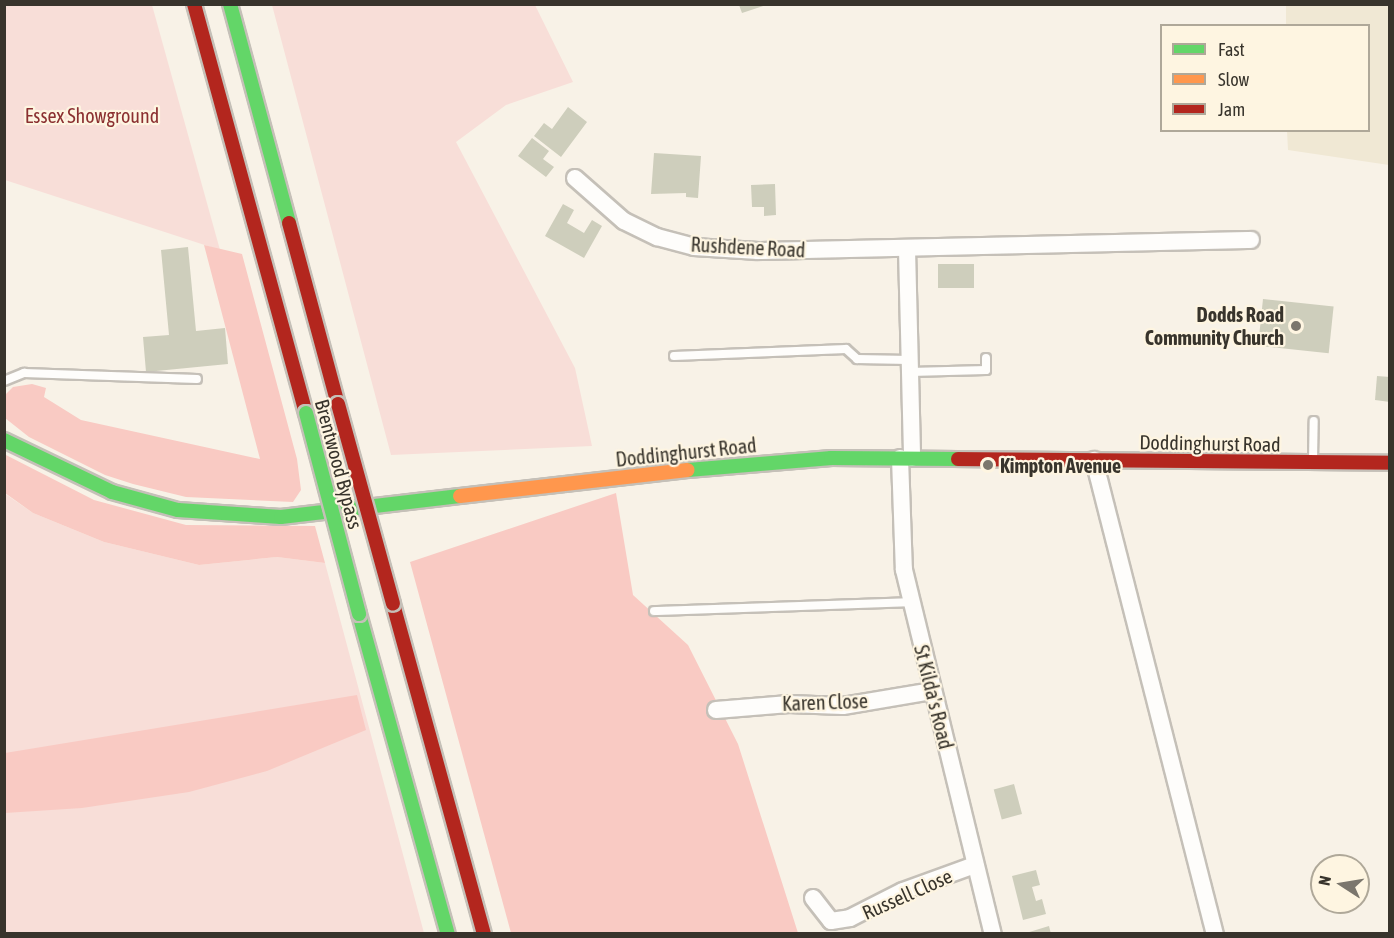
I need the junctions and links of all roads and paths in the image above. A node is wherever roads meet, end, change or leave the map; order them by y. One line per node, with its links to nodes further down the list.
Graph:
1 (194, 4): 23 (main road, Brentwood Bypass, bridge)
2 (230, 4): 24 (main road, Brentwood Bypass, bridge)
3 (575, 178): 5 (street, Rushdene Road)
4 (1251, 240): 5 (street, Rushdene Road)
5 (907, 249): 8 (street)
6 (674, 356): 8 (lane)
7 (986, 358): 8 (lane)
8 (909, 366): 13 (street)
9 (197, 379): 10 (lane)
10 (4, 381)
11 (1314, 421): 16 (lane)
12 (4, 440): 13 (main road, Doddinghurst Road)
13 (906, 458): 14 (main road, Doddinghurst Road); 17 (street, St Kilda's Road)
14 (1094, 460): 16 (main road, Doddinghurst Road); 26 (street)
15 (1389, 463): 16 (main road, Doddinghurst Road)
16 (1313, 464)
17 (911, 602): 18 (lane); 19 (street, St Kilda's Road)
18 (654, 611)
19 (933, 691): 20 (street, Karen Close); 21 (street, St Kilda's Road)
20 (716, 710)
21 (975, 865): 22 (street, Russell Close); 25 (street, St Kilda's Road)
22 (813, 898)
23 (448, 933)
24 (484, 933)
25 (993, 933)
26 (1215, 933)

